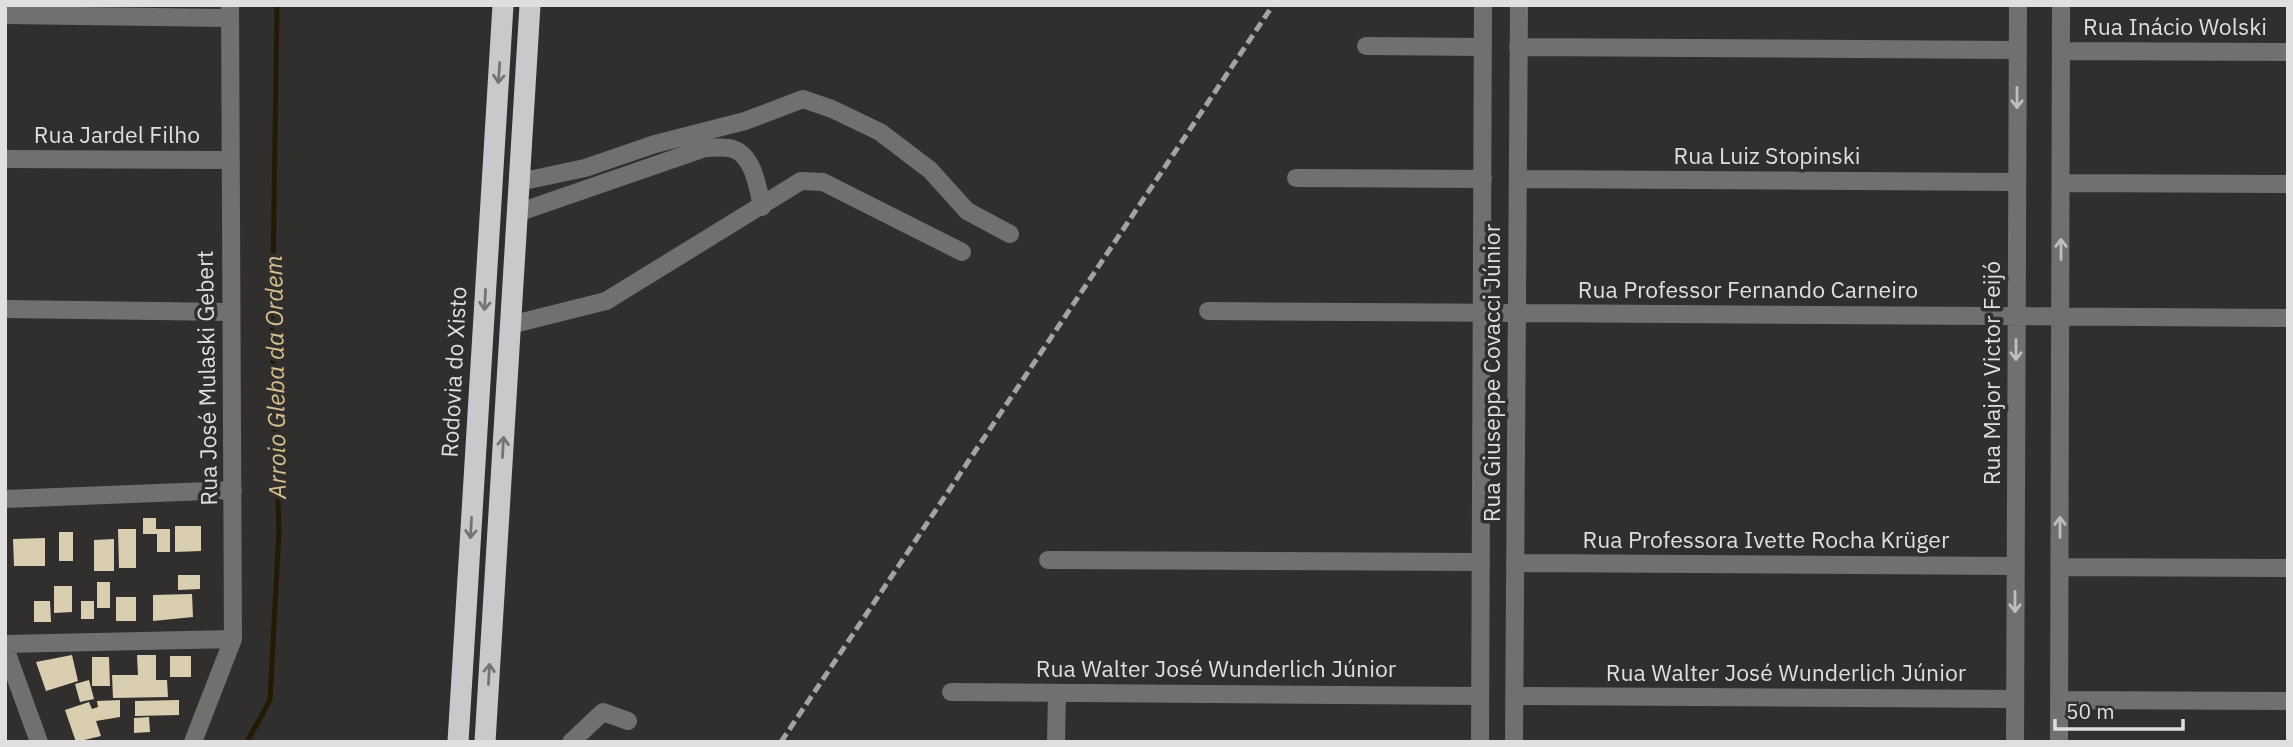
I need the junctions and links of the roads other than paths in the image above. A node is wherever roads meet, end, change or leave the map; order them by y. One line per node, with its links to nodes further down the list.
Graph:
1 (503, 5): 49 (highway, Rodovia do Xisto, one-way to 49)
2 (530, 5): 20 (highway)
3 (1483, 5): 10 (street, Rua Giuseppe Covacci Júnior)
4 (1519, 5): 11 (street, Rua Giuseppe Covacci Júnior)
5 (2018, 5): 12 (street, Rua Major Victor Feijó)
6 (2061, 5): 13 (street)
7 (229, 12): 8 (street); 16 (street, Rua José Mulaski Gebert)
8 (5, 15)
9 (1366, 46): 10 (street)
10 (1483, 47): 18 (street, Rua Giuseppe Covacci Júnior)
11 (1518, 47): 12 (street); 19 (street, Rua Giuseppe Covacci Júnior)
12 (2017, 50): 21 (street, Rua Major Victor Feijó, one-way to 21)
13 (2061, 51): 14 (street, Rua Inácio Wolski); 22 (street)
14 (2288, 52)
15 (5, 159): 16 (street, Rua Jardel Filho)
16 (229, 160): 30 (street, Rua José Mulaski Gebert)
17 (1296, 178): 18 (street)
18 (1483, 179): 31 (street, Rua Giuseppe Covacci Júnior)
19 (1518, 179): 21 (street, Rua Luiz Stopinski); 32 (street, Rua Giuseppe Covacci Júnior)
20 (519, 182): 25 (highway); 26 (street)
21 (2017, 182): 33 (street, Rua Major Victor Feijó)
22 (2061, 183): 23 (street); 34 (street, one-way to 22)
23 (2288, 184)
24 (762, 207): 25 (street); 27 (street); 36 (street)
25 (517, 213): 36 (highway)
26 (1010, 234)
27 (962, 252)
28 (5, 309): 30 (street)
29 (1208, 311): 31 (street, Rua Professor Fernando Carneiro)
30 (231, 312): 37 (street, Rua José Mulaski Gebert)
31 (1482, 313): 32 (street, Rua Professor Fernando Carneiro); 40 (street, Rua Giuseppe Covacci Júnior)
32 (1517, 313): 33 (street, Rua Professor Fernando Carneiro); 41 (street, Rua Giuseppe Covacci Júnior)
33 (2017, 317): 34 (street, Rua Professor Fernando Carneiro); 42 (street, Rua Major Victor Feijó, one-way to 42)
34 (2060, 317): 35 (street, Rua Professor Fernando Carneiro); 43 (street, one-way to 34)
35 (2288, 318)
36 (510, 325): 60 (highway, one-way to 36)
37 (233, 490): 38 (street); 45 (street, Rua José Mulaski Gebert)
38 (5, 499)
39 (1048, 559): 40 (street)
40 (1481, 562): 50 (street, Rua Giuseppe Covacci Júnior)
41 (1515, 563): 42 (street, Rua Professora Ivette Rocha Krüger); 51 (street, Rua Giuseppe Covacci Júnior)
42 (2015, 566): 52 (street, Rua Major Victor Feijó, one-way to 52)
43 (2060, 567): 44 (street); 53 (street)
44 (2288, 568)
45 (233, 639): 46 (street); 57 (street, Rua José Mulaski Gebert)
46 (5, 646): 56 (street)
47 (951, 692): 48 (street, Rua Walter José Wunderlich Júnior)
48 (1057, 693): 50 (street, Rua Walter José Wunderlich Júnior); 62 (street)
49 (461, 694): 58 (highway); 59 (highway, Rodovia do Xisto)
50 (1480, 696): 63 (street, Rua Giuseppe Covacci Júnior)
51 (1514, 696): 52 (street, Rua Walter José Wunderlich Júnior); 64 (street, Rua Giuseppe Covacci Júnior)
52 (2015, 699): 65 (street, Rua Major Victor Feijó)
53 (2059, 700): 54 (street); 66 (street)
54 (2288, 701)
55 (628, 721): 61 (street)
56 (39, 742)
57 (193, 742)
58 (445, 742)
59 (458, 742)
60 (485, 742)
61 (571, 742)
62 (1056, 742)
63 (1480, 742)
64 (1514, 742)
65 (2015, 742)
66 (2059, 742)

